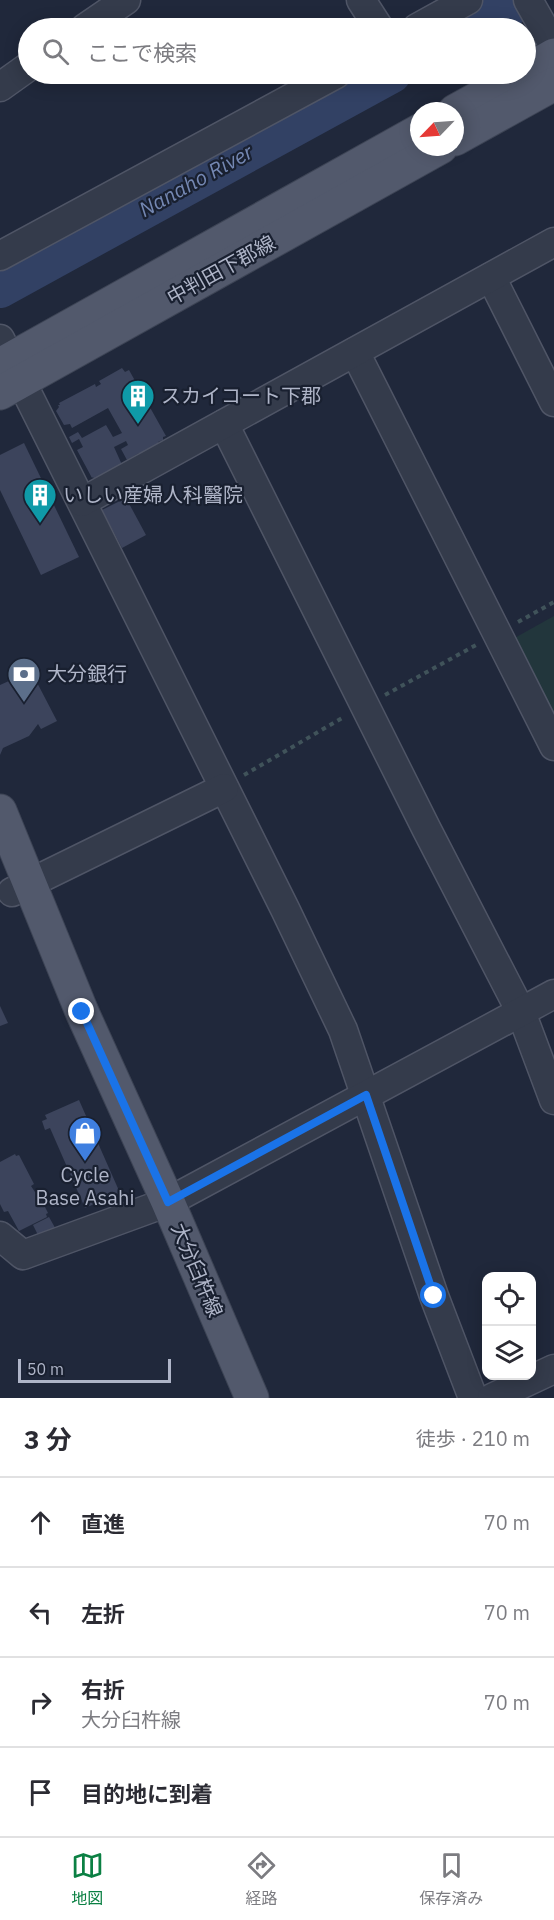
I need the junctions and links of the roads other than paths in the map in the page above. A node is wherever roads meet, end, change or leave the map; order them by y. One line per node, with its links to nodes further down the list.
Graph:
1 (126, 0): 5 (street)
2 (361, 0): 6 (street)
3 (468, 0): 7 (street)
4 (528, 0): 8 (street)
5 (100, 18)
6 (373, 18)
7 (435, 18)
8 (548, 35)
9 (554, 55): 10 (main road)
10 (536, 65)
11 (18, 74): 15 (street)
12 (318, 84): 21 (street)
13 (503, 84): 16 (main road)
14 (554, 84): 17 (main road)
15 (0, 87)
16 (464, 106)
17 (464, 134)
18 (410, 136): 24 (main road, 中判田下郡線)
19 (423, 156): 24 (main road, 中判田下郡線)
20 (554, 242): 22 (street)
21 (0, 256)
22 (491, 277): 23 (street); 25 (street)
23 (355, 352): 26 (street); 28 (street)
24 (6, 368): 27 (street)
25 (554, 402)
26 (224, 423): 27 (street); 33 (street)
27 (81, 502): 29 (street)
28 (554, 746)
29 (224, 788): 31 (street); 34 (street)
30 (0, 811): 31 (main road, 大分臼杵線)
31 (14, 879): 36 (main road, 大分臼杵線)
32 (554, 994): 33 (street)
33 (521, 1011): 34 (street); 35 (street)
34 (366, 1095): 36 (street); 41 (street)
35 (554, 1100)
36 (158, 1206): 37 (street); 39 (main road, 大分臼杵線); 40 (main road, 大分臼杵線)
37 (0, 1236)
38 (554, 1369): 42 (street)
39 (227, 1398)
40 (252, 1398)
41 (473, 1398)
42 (492, 1398)

